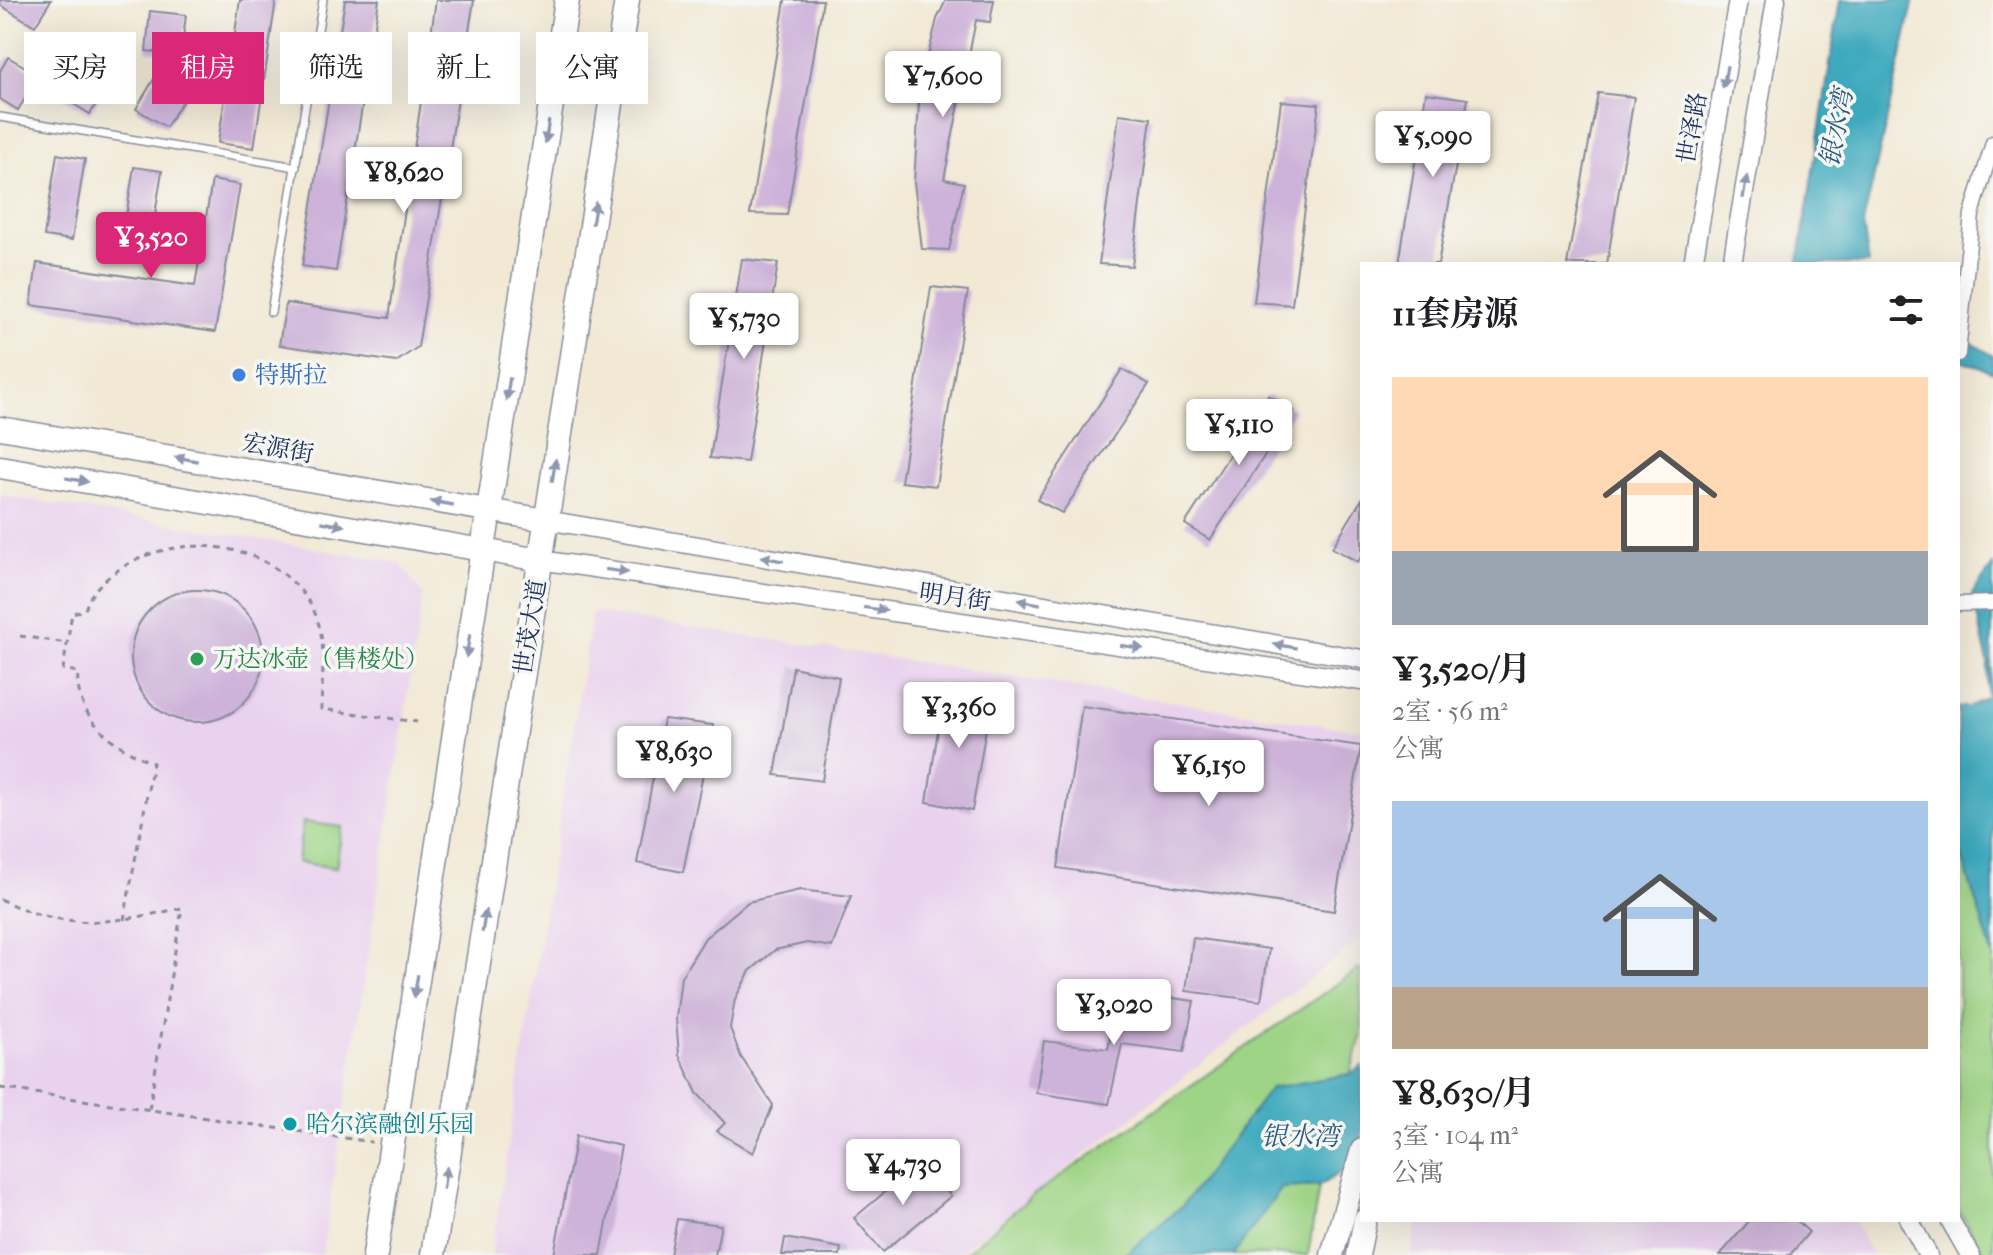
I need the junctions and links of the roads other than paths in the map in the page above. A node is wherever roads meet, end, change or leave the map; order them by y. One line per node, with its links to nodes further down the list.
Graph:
1 (323, 0): 8 (lane)
2 (567, 0): 15 (main road, one-way to 15)
3 (627, 0): 16 (main road, 世茂大道, one-way to 3)
4 (1738, 0): 9 (street, 世泽路, one-way to 9)
5 (1776, 0): 10 (street, one-way to 5)
6 (0, 117): 8 (lane)
7 (1993, 143): 12 (street)
8 (296, 167): 11 (lane)
9 (1693, 262)
10 (1732, 262)
11 (271, 312)
12 (1960, 340)
13 (0, 428): 15 (main road, 宏源街, one-way to 13)
14 (0, 467): 17 (main road, one-way to 17)
15 (489, 511): 16 (main road, 宏源街); 17 (main road)
16 (546, 520): 18 (main road, 世茂大道); 21 (street, 明月街, one-way to 16)
17 (483, 550): 18 (main road); 27 (main road, one-way to 27)
18 (540, 560): 22 (street, 明月街, one-way to 22); 28 (main road, 世茂大道, one-way to 18)
19 (1993, 603): 20 (street)
20 (1965, 605)
21 (1360, 659)
22 (1360, 681)
23 (1360, 1157): 29 (main road)
24 (1365, 1222): 30 (main road)
25 (1910, 1222): 31 (street)
26 (1951, 1222): 32 (street)
27 (375, 1255)
28 (433, 1255)
29 (1332, 1255)
30 (1358, 1255)
31 (1928, 1255)
32 (1970, 1255)

